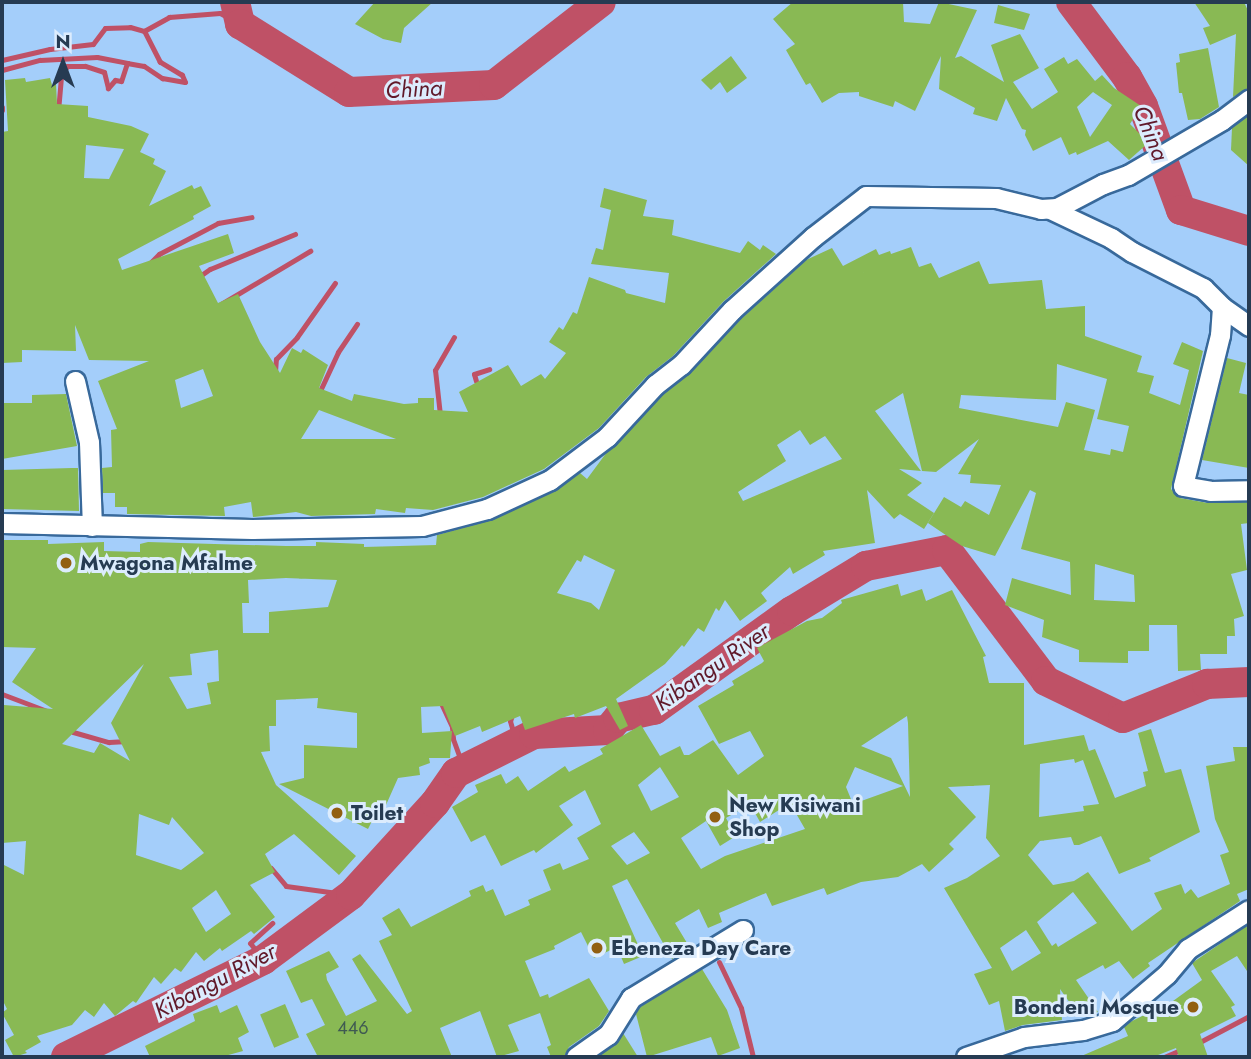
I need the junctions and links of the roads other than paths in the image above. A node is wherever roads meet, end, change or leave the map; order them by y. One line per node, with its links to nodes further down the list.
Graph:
1 (1249, 100): 2 (street)
2 (1050, 209): 3 (street); 8 (street)
3 (1222, 307): 4 (street); 6 (street)
4 (1249, 326)
5 (75, 381): 8 (street)
6 (1249, 490)
7 (2, 523): 8 (street)
8 (92, 526)
9 (1249, 910): 12 (street)
10 (743, 930): 11 (street)
11 (576, 1057)
12 (966, 1057)

